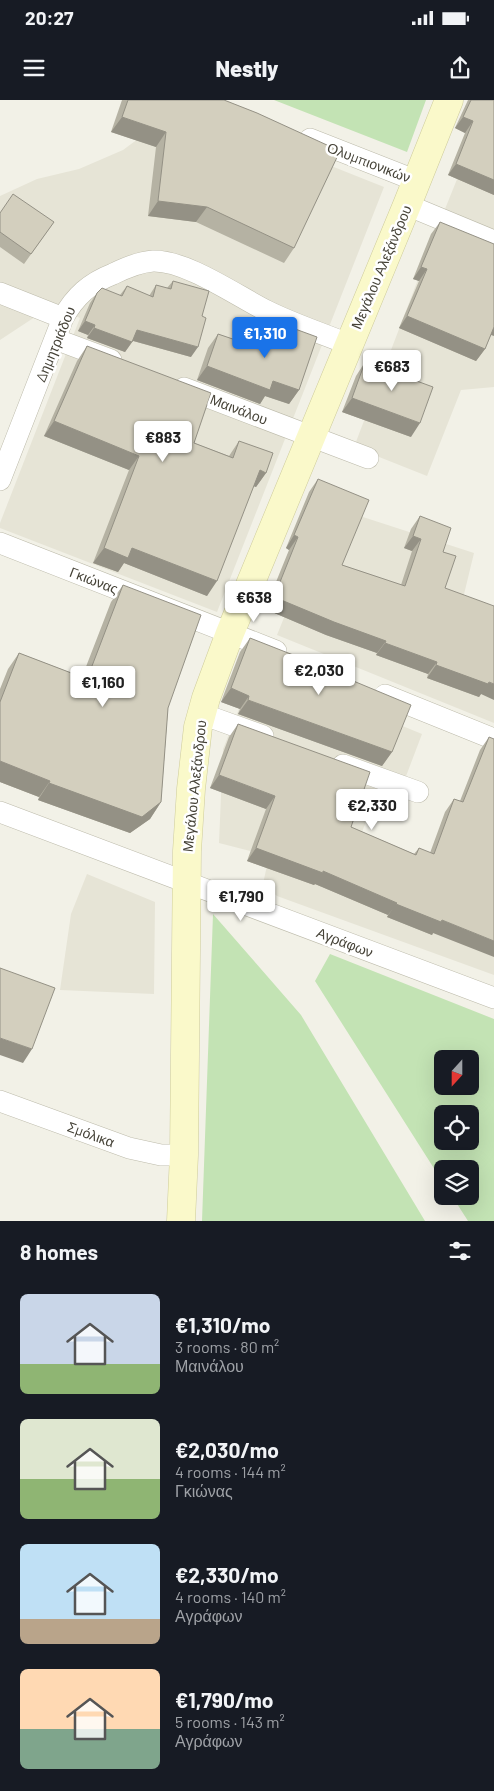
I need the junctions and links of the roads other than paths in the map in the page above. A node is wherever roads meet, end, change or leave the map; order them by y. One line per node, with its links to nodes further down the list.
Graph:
1 (449, 100): 3 (street, Μεγάλου Αλεξάνδρου)
2 (290, 132): 3 (street, Ολυμπιονικών)
3 (412, 193): 4 (street, Ολυμπιονικών); 8 (street, Μεγάλου Αλεξάνδρου)
4 (494, 241)
5 (0, 293): 6 (street)
6 (63, 318): 7 (street, Δημητριάδου); 8 (street, Δημητριάδου)
7 (55, 338): 9 (street); 13 (street, Δημητριάδου)
8 (348, 344): 11 (street, Μεγάλου Αλεξάνδρου)
9 (128, 366)
10 (164, 380): 11 (street, Μαινάλου)
11 (310, 436): 12 (street, Μαινάλου); 15 (street, Μεγάλου Αλεξάνδρου)
12 (368, 458)
13 (0, 480)
14 (0, 543): 15 (street, Γκιώνας)
15 (230, 633): 16 (street, Γκιώνας); 18 (street, Μεγάλου Αλεξάνδρου)
16 (293, 658)
17 (365, 687): 19 (street)
18 (202, 714): 20 (street); 24 (street, Μεγάλου Αλεξάνδρου)
19 (494, 739)
20 (283, 743)
21 (328, 760): 22 (street)
22 (418, 792)
23 (0, 812): 24 (street, Αγράφων)
24 (188, 882): 25 (street, Αγράφων); 27 (street, Μεγάλου Αλεξάνδρου)
25 (494, 998)
26 (0, 1101): 27 (street, Σμόλικα)
27 (184, 1155): 28 (street, Μεγάλου Αλεξάνδρου)
28 (180, 1221)

